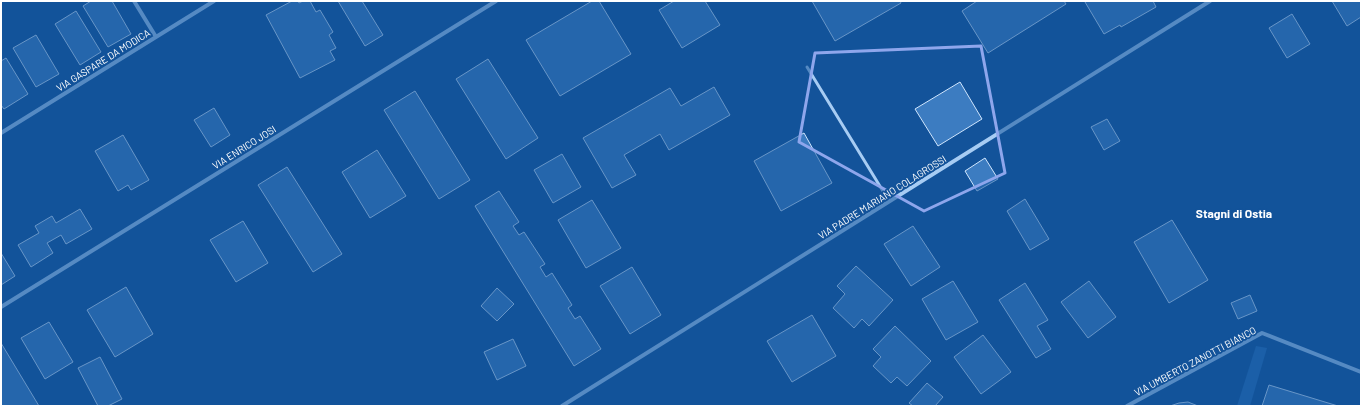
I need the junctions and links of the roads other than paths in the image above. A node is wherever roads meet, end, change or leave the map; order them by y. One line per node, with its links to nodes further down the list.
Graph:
1 (134, 1): 5 (street)
2 (214, 1): 5 (street, VIA GASPARE DA MODICA)
3 (496, 1): 9 (street, VIA ENRICO JOSI)
4 (1210, 1): 8 (street, VIA PADRE MARIANO COLAGROSSI)
5 (156, 37): 7 (street, VIA GASPARE DA MODICA)
6 (807, 67): 8 (lane)
7 (1, 133)
8 (889, 201): 11 (street, VIA PADRE MARIANO COLAGROSSI)
9 (1, 307)
10 (1361, 372): 12 (street, VIA UMBERTO ZANOTTI BIANCO)
11 (562, 406)
12 (1127, 406)

